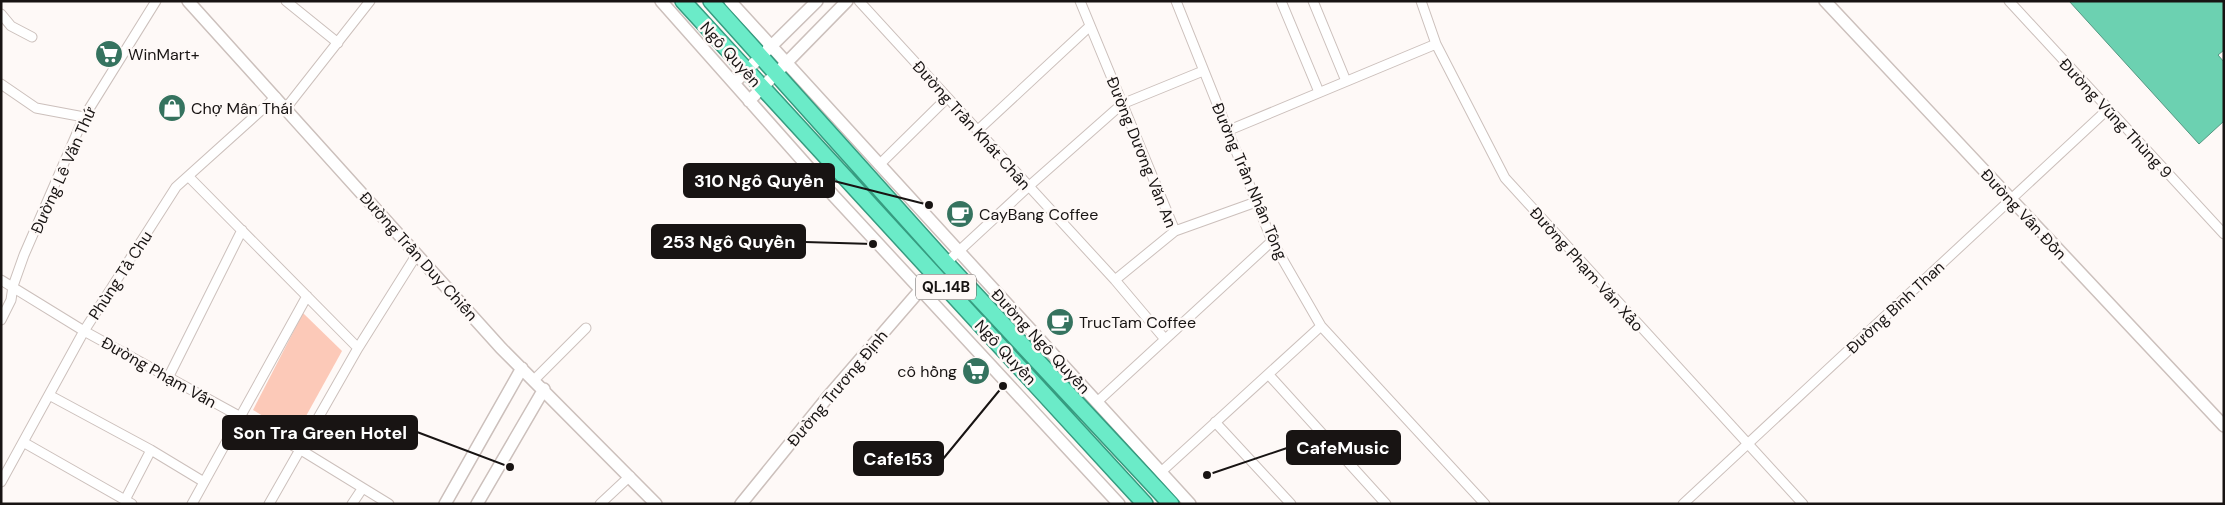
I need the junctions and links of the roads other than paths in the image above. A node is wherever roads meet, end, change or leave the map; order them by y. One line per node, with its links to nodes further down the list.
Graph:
1 (188, 1): 33 (street, Đường Trần Duy Chiến)
2 (286, 1): 22 (street)
3 (370, 1): 22 (street)
4 (661, 1): 29 (street)
5 (683, 1): 26 (highway, Ngô Quyền / QL.14B)
6 (711, 1): 24 (highway, Ngô Quyền / QL.14B)
7 (730, 1): 24 (street)
8 (818, 1): 24 (street)
9 (847, 1): 25 (street)
10 (859, 1): 34 (street, Đường Trần Khát Chân)
11 (1080, 1): 20 (street, Đường Dương Văn An)
12 (1176, 1): 27 (street, Đường Trần Nhân Tông)
13 (1281, 1): 32 (street)
14 (1314, 1): 28 (street)
15 (1421, 1): 23 (street, Đường Phạm Văn Xảo)
16 (2009, 1): 38 (street, Đường Vũng Thùng 9)
17 (152, 3): 39 (street, Đường Lê Văn Thứ)
18 (1831, 3): 45 (street, Đường Vân Đồn)
19 (1, 14): 21 (street)
20 (1090, 26): 36 (street, Đường Dương Văn An); 41 (street)
21 (32, 37)
22 (338, 43): 37 (street)
23 (1436, 44): 28 (street); 77 (street, Đường Phạm Văn Xảo)
24 (766, 52): 25 (highway, Ngô Quyền / QL.14B); 26 (street)
25 (781, 68): 31 (street); 42 (street, Đường Ngô Quyền); 53 (highway, Ngô Quyền / QL.14B)
26 (746, 71): 29 (street); 31 (highway, Ngô Quyền / QL.14B)
27 (1203, 71): 36 (street); 40 (street, Đường Trần Nhân Tông)
28 (1346, 81): 32 (street)
29 (734, 83): 35 (street)
30 (1, 84): 39 (street)
31 (762, 88): 35 (street); 54 (highway, Ngô Quyền / QL.14B)
32 (1319, 92): 40 (street)
33 (276, 97): 37 (street, Đường Trần Duy Chiến); 43 (street, Phùng Tả Chu)
34 (947, 98): 41 (street, Đường Trần Khát Chân); 42 (street)
35 (749, 101): 58 (street)
36 (1122, 104): 44 (street); 48 (street, Đường Dương Văn An)
37 (286, 108): 52 (street, Đường Trần Duy Chiến)
38 (2107, 110): 45 (street, Đường Bình Than); 49 (street, Đường Vũng Thùng 9)
39 (84, 117): 57 (street, Đường Lê Văn Thứ)
40 (1227, 130): 46 (street, Đường Trần Nhân Tông)
41 (977, 131): 44 (street, Đường Trần Khát Chân)
42 (879, 165): 51 (street, Đường Ngô Quyền)
43 (189, 177): 47 (street); 63 (street, Phùng Tả Chu)
44 (1028, 187): 51 (street); 56 (street, Đường Trần Khát Chân)
45 (2010, 200): 75 (street, Đường Vân Đồn); 77 (street, Đường Bình Than)
46 (1256, 202): 48 (street); 50 (street, Đường Trần Nhân Tông)
47 (242, 230): 59 (street); 68 (street)
48 (1176, 231): 56 (street, Đường Dương Văn An)
49 (2224, 234)
50 (1272, 240): 61 (street, Đường Trần Nhân Tông); 64 (street)
51 (958, 252): 53 (street); 72 (street, Đường Ngô Quyền)
52 (417, 254): 65 (street); 66 (street, Đường Trần Duy Chiến)
53 (946, 263): 97 (highway, Ngô Quyền / QL.14B)
54 (934, 274): 58 (street, Đường Trương Định); 96 (highway, Ngô Quyền / QL.14B)
55 (1, 280): 57 (street, Đường Phạm Vấn)
56 (1115, 280): 64 (street, Đường Trần Khát Chân)
57 (13, 286): 60 (street, Đường Lê Văn Thứ); 63 (street, Đường Phạm Vấn)
58 (921, 289): 94 (street, Đường Trương Định); 95 (street)
59 (307, 296): 65 (street); 73 (street)
60 (1, 320)
61 (1321, 326): 67 (street); 101 (street, Đường Trần Nhân Tông)
62 (586, 328): 69 (street)
63 (84, 331): 68 (street, Đường Phạm Vấn); 71 (street, Phùng Tả Chu)
64 (1164, 338): 72 (street)
65 (358, 348): 79 (street)
66 (522, 368): 69 (street, Đường Trần Duy Chiến); 90 (street)
67 (1269, 375): 74 (street); 100 (street)
68 (168, 378): 73 (street, Đường Phạm Vấn)
69 (534, 380): 70 (street, Đường Trần Duy Chiến)
70 (544, 389): 81 (street, Đường Trần Duy Chiến); 91 (street)
71 (49, 395): 76 (street, Phùng Tả Chu); 78 (street)
72 (1097, 402): 80 (street, Đường Ngô Quyền)
73 (240, 417): 79 (street, Đường Phạm Vấn); 83 (street)
74 (1215, 422): 80 (street); 99 (street)
75 (2224, 426)
76 (23, 442): 82 (street, Phùng Tả Chu); 85 (street)
77 (1748, 445): 102 (street, Đường Bình Than); 103 (street, Đường Phạm Văn Xảo)
78 (150, 450): 83 (street); 85 (street)
79 (301, 450): 84 (street, Đường Phạm Vấn); 87 (street)
80 (1161, 472): 98 (street, Đường Ngô Quyền)
81 (630, 476): 92 (street); 93 (street, Đường Trần Duy Chiến)
82 (1, 482)
83 (204, 482): 86 (street)
84 (362, 489): 88 (street); 89 (street, Đường Phạm Vấn)
85 (129, 502)
86 (192, 504)
87 (269, 504)
88 (352, 504)
89 (389, 504)
90 (445, 504)
91 (477, 504)
92 (600, 504)
93 (656, 504)
94 (741, 504)
95 (1119, 504)
96 (1145, 504)
97 (1171, 504)
98 (1190, 504)
99 (1291, 504)
100 (1386, 504)
101 (1485, 504)
102 (1683, 504)
103 (1803, 504)

